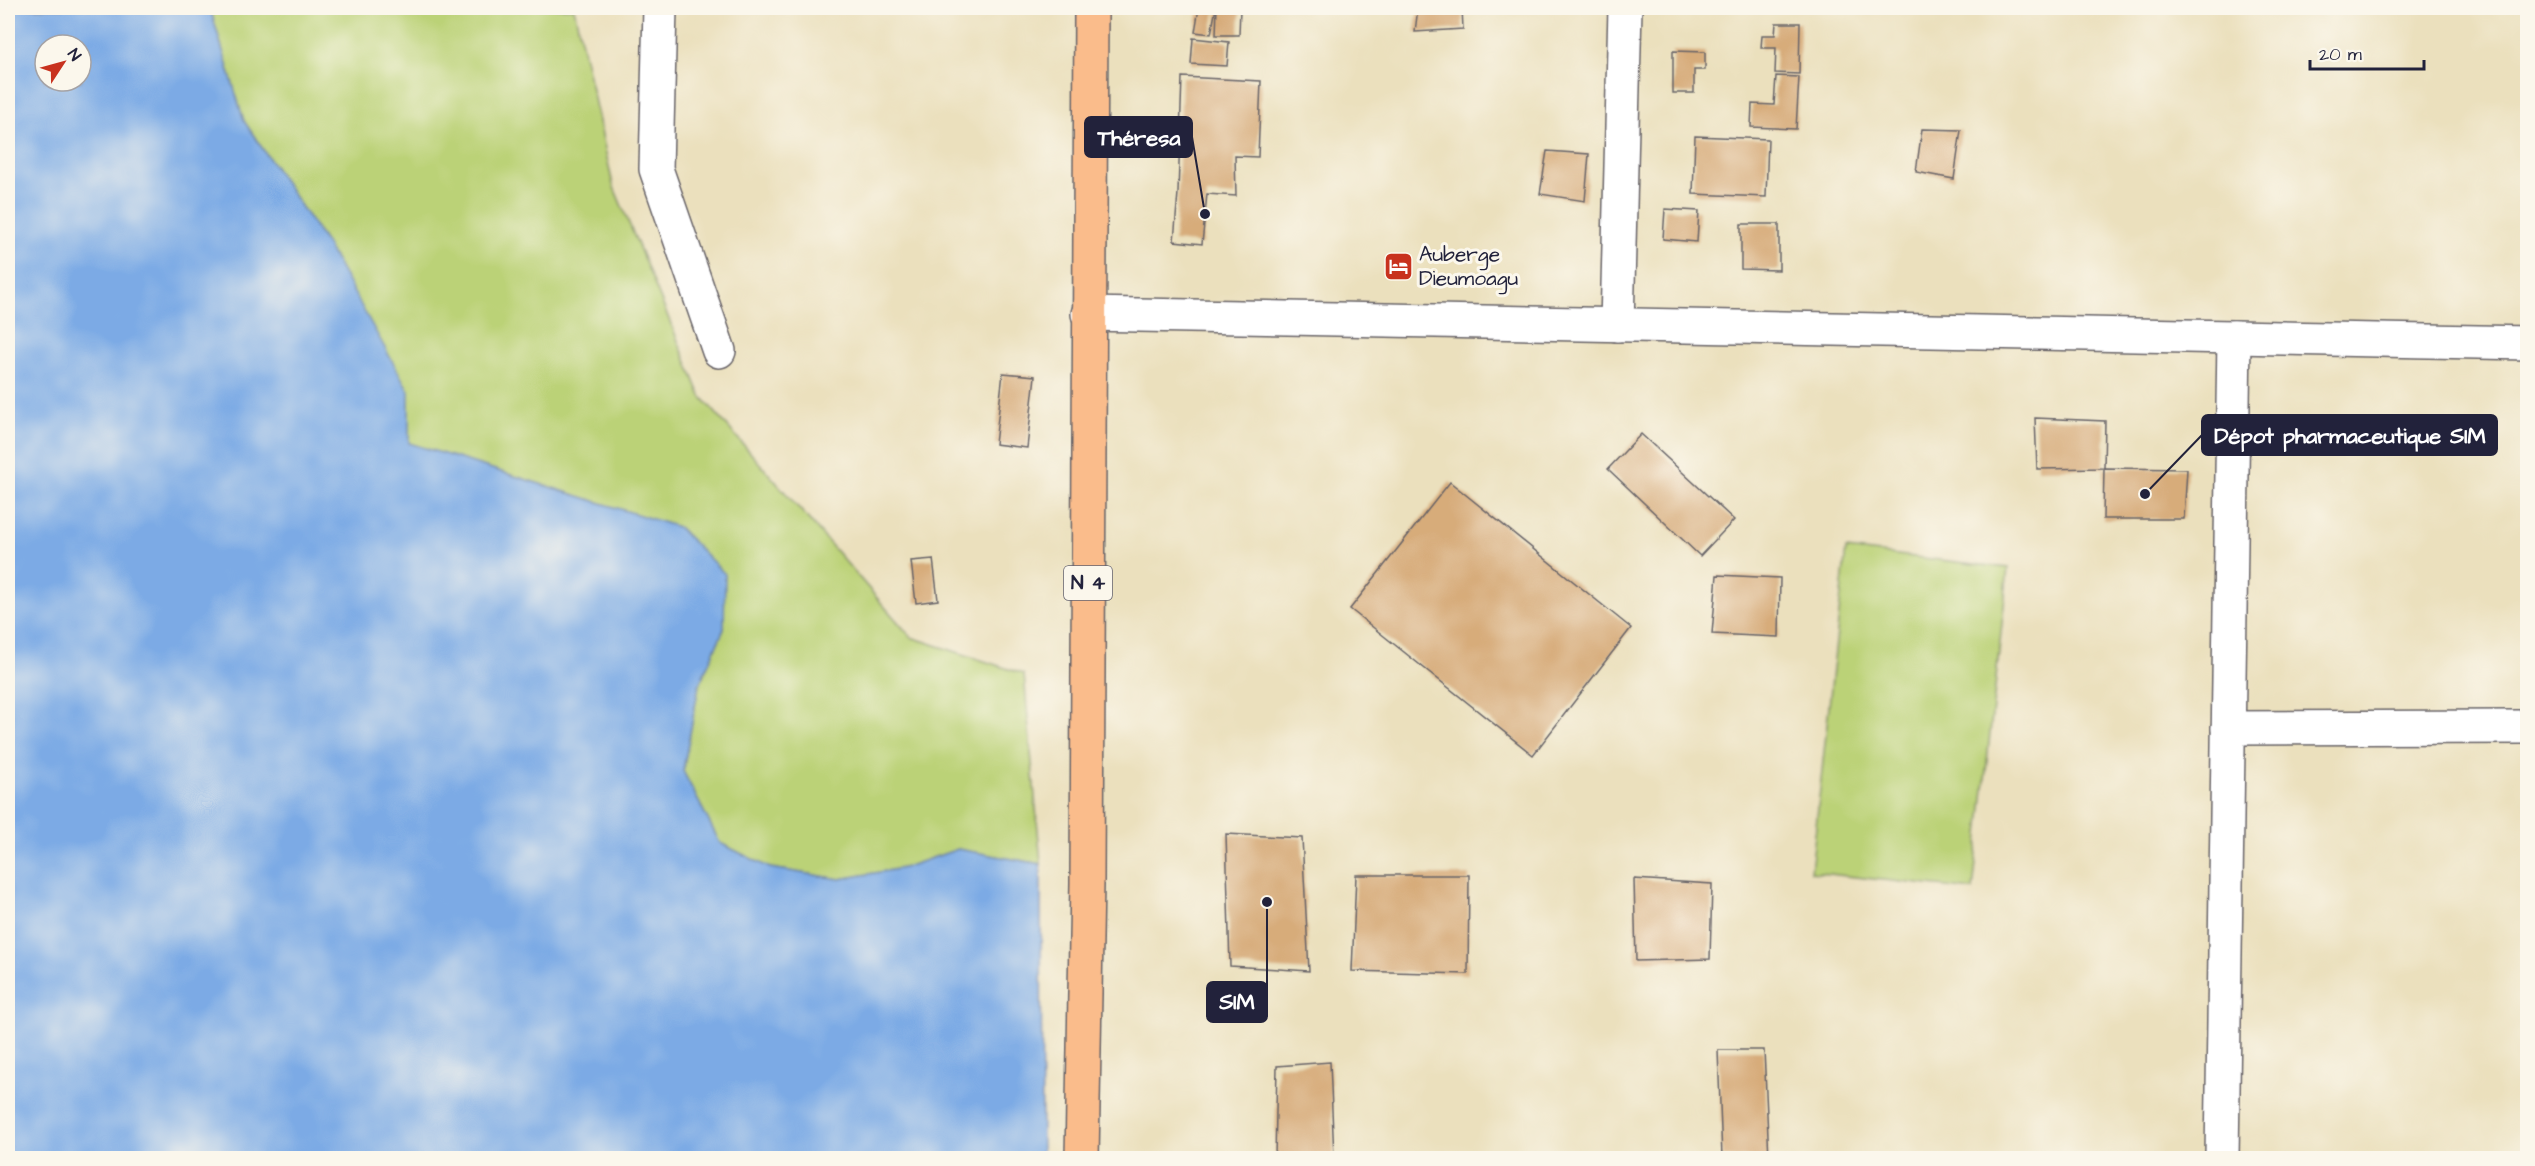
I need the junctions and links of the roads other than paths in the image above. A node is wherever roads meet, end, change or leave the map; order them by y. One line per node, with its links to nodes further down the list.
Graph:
1 (660, 8): 8 (street)
2 (1091, 8): 4 (highway, N 4)
3 (1625, 8): 5 (street)
4 (1088, 314): 5 (street); 11 (highway, N 4)
5 (1617, 325): 6 (street)
6 (2234, 337): 7 (street); 10 (street)
7 (2528, 343)
8 (719, 351)
9 (2528, 727): 10 (street)
10 (2228, 728): 12 (street)
11 (1082, 1158)
12 (2222, 1158)

